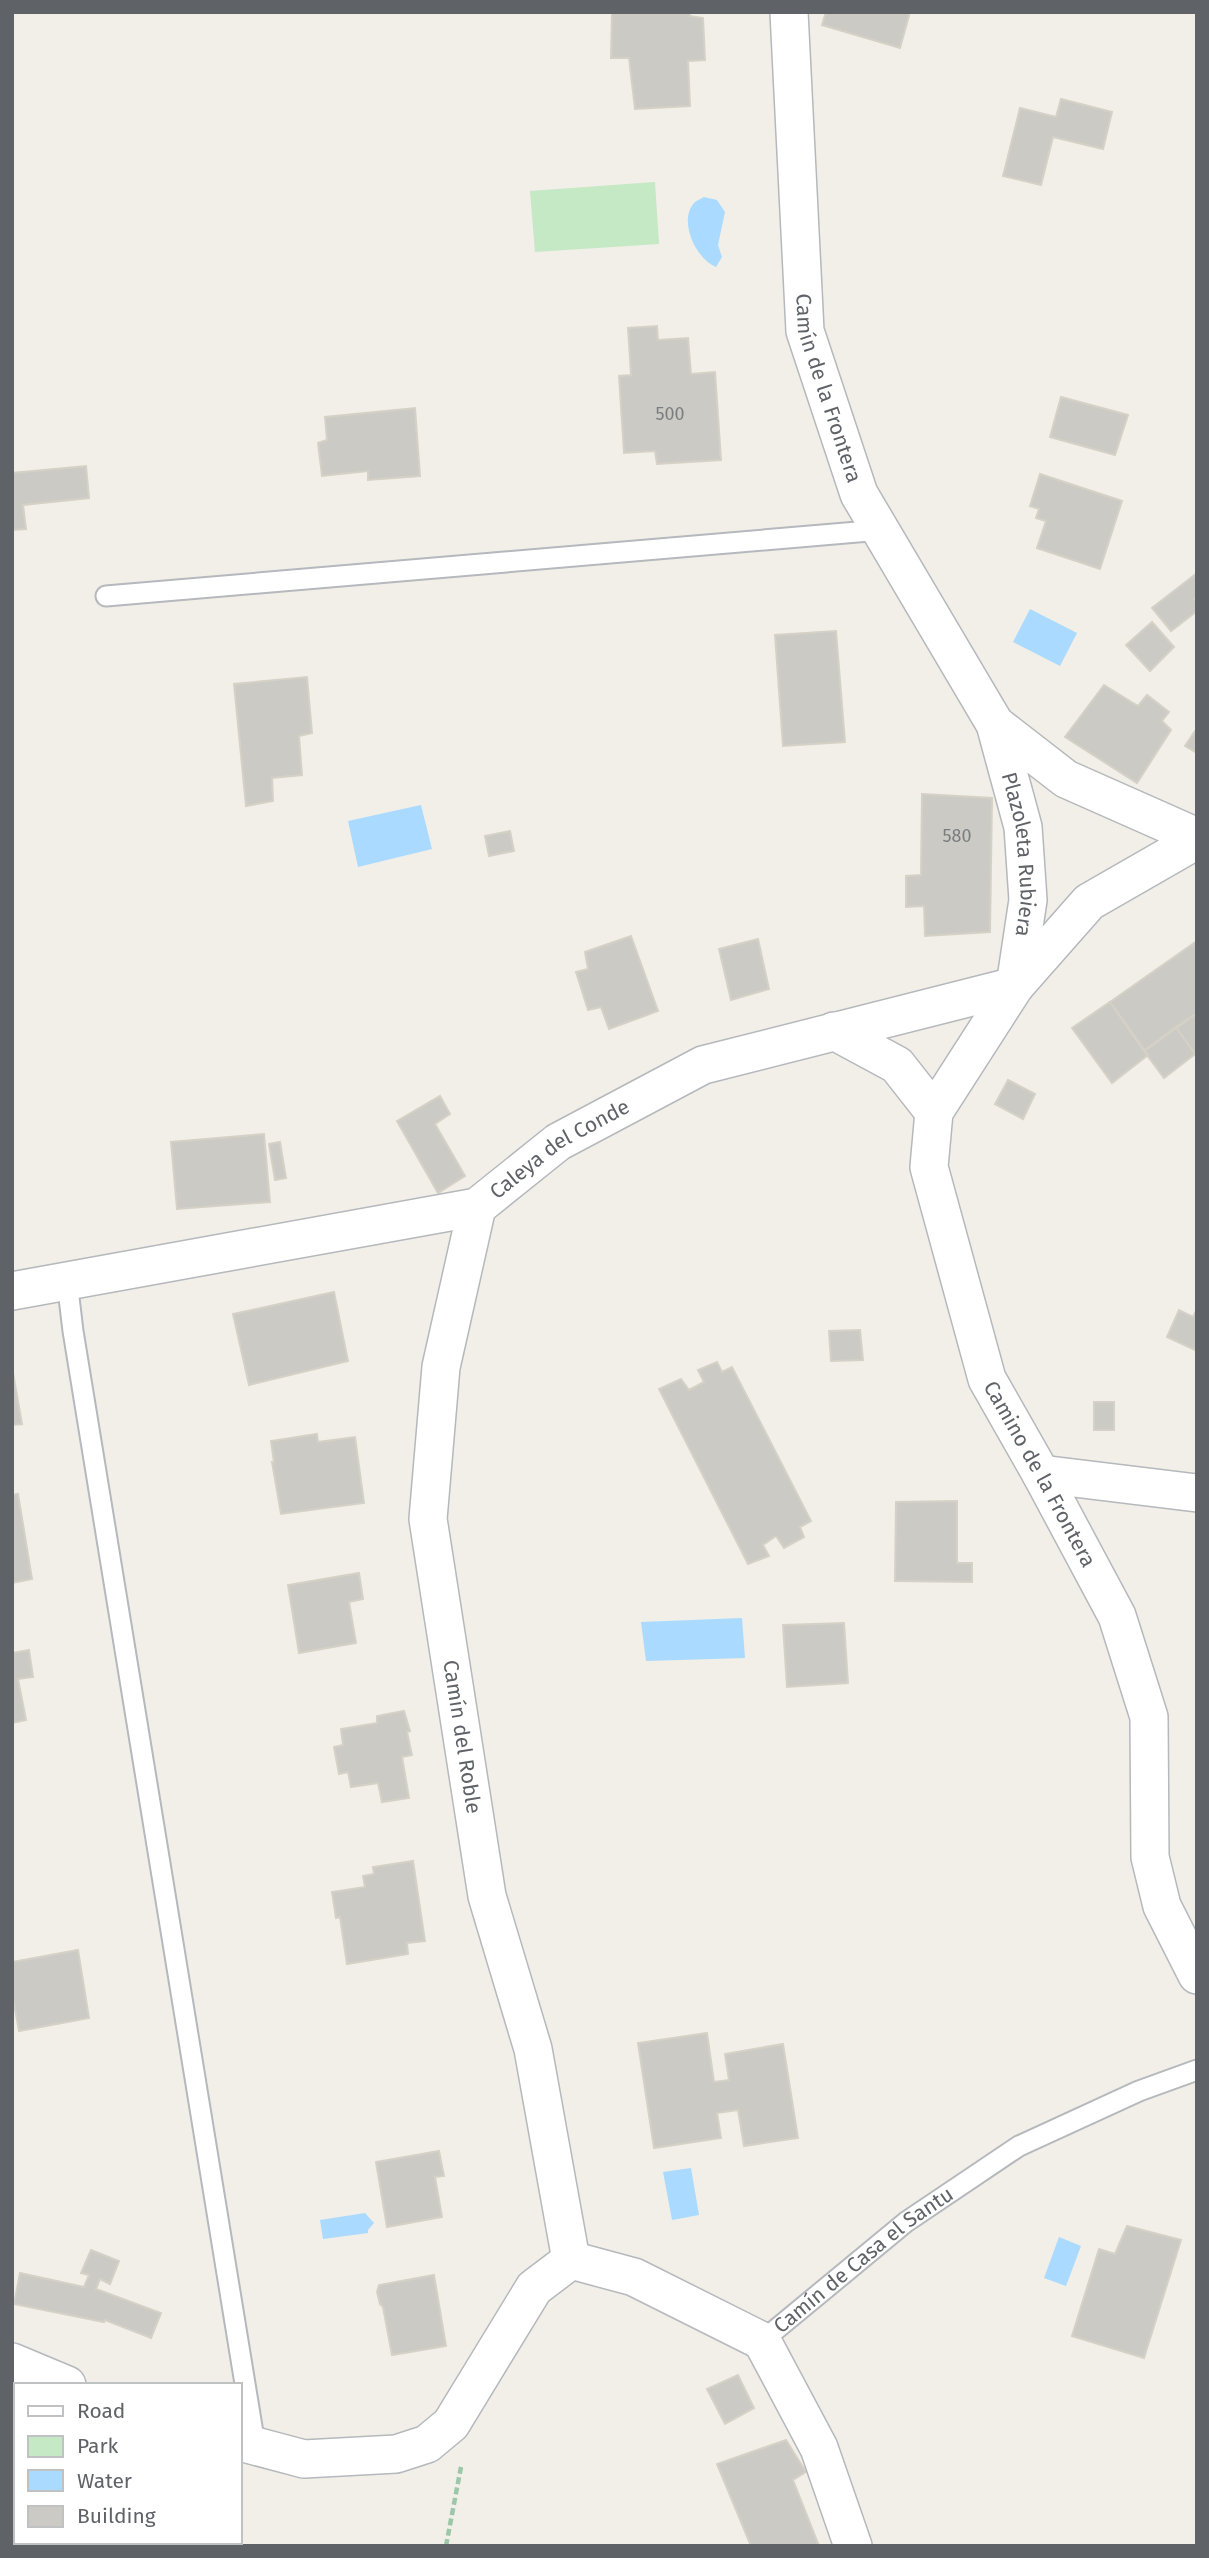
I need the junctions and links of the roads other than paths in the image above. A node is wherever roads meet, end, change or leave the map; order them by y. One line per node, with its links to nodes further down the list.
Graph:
1 (789, 12): 2 (street, Camín de la Frontera)
2 (881, 530): 3 (lane); 4 (street, Camín de la Frontera)
3 (106, 596)
4 (995, 723): 5 (street, Plazoleta Rubiera); 6 (street, Plazoleta Rubiera)
5 (1197, 839): 6 (street, Plazoleta Rubiera)
6 (1015, 985): 7 (street, Caleya del Conde); 8 (street, Camino de la Frontera)
7 (834, 1031): 8 (street); 9 (street, Caleya del Conde)
8 (934, 1112): 12 (street, Camino de la Frontera)
9 (477, 1208): 10 (street, Caleya del Conde); 16 (street, Camín del Roble)
10 (67, 1281): 11 (street, Caleya del Conde); 20 (lane)
11 (12, 1291)
12 (1041, 1474): 13 (street); 14 (street, Camino de la Frontera)
13 (1197, 1493)
14 (1197, 1975)
15 (1197, 2070): 17 (lane, Camín de Casa el Santu)
16 (570, 2260): 17 (street, Camín de Casa el Santu); 22 (street)
17 (762, 2341): 23 (street)
18 (12, 2362): 19 (street)
19 (62, 2383)
20 (238, 2383)
21 (242, 2411): 22 (lane)
22 (247, 2443)
23 (853, 2546)

